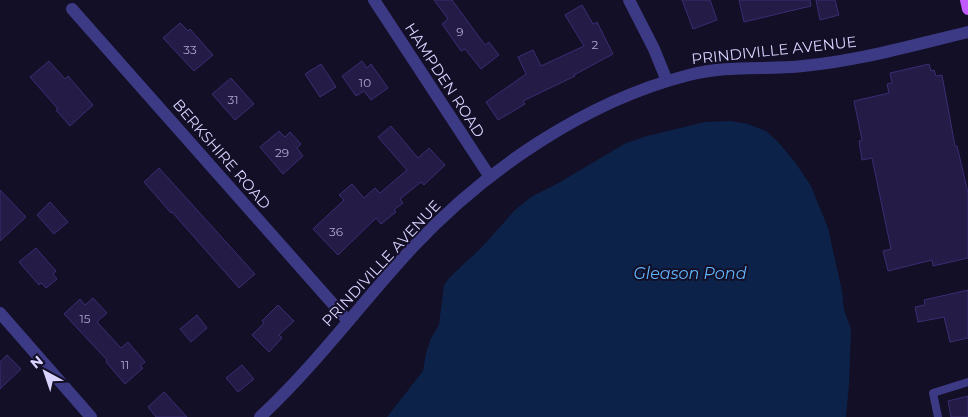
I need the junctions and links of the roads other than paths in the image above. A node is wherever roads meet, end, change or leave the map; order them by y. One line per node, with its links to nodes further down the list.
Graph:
1 (374, 0): 8 (street, HAMPDEN ROAD)
2 (629, 0): 7 (street)
3 (966, 0): 5 (main road)
4 (72, 8): 10 (street, BERKSHIRE ROAD)
5 (968, 9)
6 (968, 32): 7 (street, PRINDIVILLE AVENUE)
7 (667, 81): 8 (street, PRINDIVILLE AVENUE)
8 (490, 177): 10 (street, PRINDIVILLE AVENUE)
9 (0, 313): 12 (street)
10 (348, 321): 13 (street, PRINDIVILLE AVENUE)
11 (968, 382): 14 (lane)
12 (91, 417)
13 (260, 417)
14 (938, 417)

